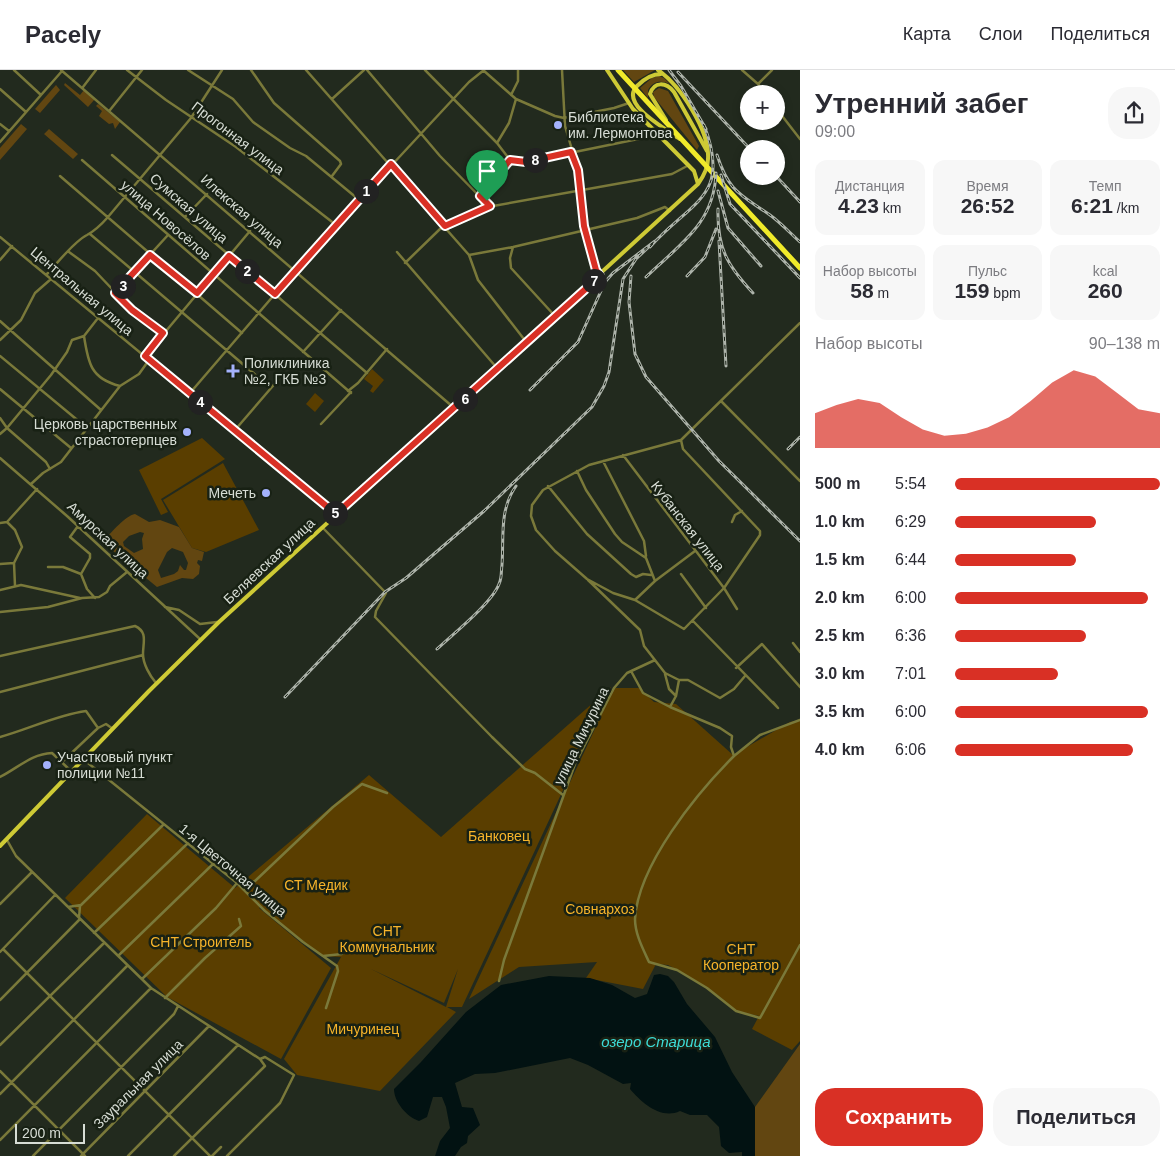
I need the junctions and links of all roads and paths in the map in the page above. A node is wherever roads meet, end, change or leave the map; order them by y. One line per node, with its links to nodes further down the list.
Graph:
1 (14, 70): 27 (street)
2 (62, 70): 24 (street, Илекская улица); 27 (street)
3 (96, 70): 24 (street)
4 (127, 70): 22 (street, Прогонная улица)
5 (142, 70): 22 (street)
6 (188, 70): 25 (street)
7 (222, 70): 25 (street)
8 (251, 70): 56 (street)
9 (312, 70): 20 (street)
10 (365, 70): 29 (street); 42 (street)
11 (425, 70): 30 (street)
12 (484, 70): 28 (street); 30 (street)
13 (518, 70): 28 (street)
14 (562, 70): 36 (street)
15 (607, 70): 32 (main road)
16 (618, 70): 39 (highway)
17 (658, 70): 21 (main road)
18 (742, 70): 23 (street)
19 (772, 70): 23 (street)
20 (308, 71): 29 (street)
21 (663, 74): 46 (main road); 47 (main road)
22 (136, 78): 33 (street); 35 (street, Прогонная улица)
23 (758, 84)
24 (83, 87): 33 (street, Илекская улица)
25 (212, 87): 35 (street); 56 (street)
26 (0, 89): 34 (street)
27 (41, 95): 34 (street)
28 (511, 95): 31 (street)
29 (332, 99): 53 (street)
30 (453, 99): 42 (street); 45 (street)
31 (516, 99): 36 (street); 45 (street)
32 (629, 103): 36 (street); 40 (main road)
33 (110, 110): 49 (street, Илекская улица)
34 (26, 112): 41 (street)
35 (191, 118): 49 (street); 69 (street, Прогонная улица)
36 (564, 118): 48 (street)
37 (785, 120): 43 (street)
38 (0, 124): 41 (street)
39 (672, 128): 46 (highway); 47 (main road)
40 (654, 129): 48 (street); 54 (main road)
41 (9, 132): 44 (street)
42 (420, 133): 53 (street); 61 (street)
43 (800, 139)
44 (0, 142)
45 (497, 143): 52 (street)
46 (686, 144): 85 (highway)
47 (708, 151): 58 (main road)
48 (571, 152): 52 (street); 59 (street)
49 (161, 154): 57 (street); 60 (street, Илекская улица)
50 (112, 155): 57 (street, Сумская улица)
51 (82, 160): 62 (street, улица Новосёлов)
52 (510, 160): 61 (street)
53 (391, 164): 63 (street); 70 (street)
54 (689, 165): 58 (main road); 59 (street)
55 (60, 176): 67 (street)
56 (332, 176): 63 (street)
57 (140, 179): 62 (street); 68 (street, Сумская улица)
58 (698, 184): 66 (main road, Беляевская улица)
59 (580, 191): 64 (street); 71 (street)
60 (207, 194): 68 (street); 72 (street, Илекская улица)
61 (480, 196): 64 (street); 65 (street)
62 (124, 197): 67 (street); 74 (street, улица Новосёлов)
63 (358, 199): 69 (street)
64 (490, 206): 65 (street)
65 (482, 208): 70 (street)
66 (671, 211): 71 (street); 90 (main road, Беляевская улица)
67 (108, 217): 73 (street); 80 (street)
68 (185, 217): 82 (street, Сумская улица)
69 (336, 225): 86 (street)
70 (445, 226): 81 (street); 84 (street)
71 (586, 230): 77 (street); 90 (street)
72 (250, 231): 82 (street); 86 (street, Илекская улица)
73 (90, 234): 78 (street); 87 (street)
74 (168, 235): 80 (street); 88 (street, улица Новосёлов)
75 (0, 237): 76 (street, Центральная улица)
76 (12, 246): 83 (street); 89 (street, Центральная улица)
77 (513, 247): 81 (street); 98 (street)
78 (68, 252): 89 (street); 92 (street)
79 (396, 252): 84 (street)
80 (150, 255): 87 (street); 93 (street)
81 (469, 255): 108 (street)
82 (229, 256): 88 (street); 94 (street, Сумская улица)
83 (0, 260)
84 (405, 263): 116 (street)
85 (800, 268)
86 (295, 270): 94 (street); 95 (street, Илекская улица)
87 (135, 273): 92 (street); 96 (street)
88 (213, 274): 93 (street); 97 (street, улица Новосёлов)
89 (46, 275): 91 (street, Центральная улица)
90 (600, 276): 98 (main road, Беляевская улица)
91 (52, 280): 99 (street, Центральная улица); 102 (street)
92 (115, 293): 103 (street)
93 (197, 293): 96 (street); 104 (street)
94 (275, 294): 97 (street); 105 (street, Сумская улица)
95 (341, 310): 105 (street); 109 (street, Илекская улица)
96 (180, 313): 103 (street); 110 (street)
97 (258, 313): 104 (street); 111 (street, улица Новосёлов)
98 (556, 316): 108 (main road, Беляевская улица)
99 (98, 318): 106 (street); 113 (street, Центральная улица)
100 (0, 321): 102 (street)
101 (800, 323): 125 (street)
102 (10, 330): 107 (street); 115 (street)
103 (163, 333): 113 (street)
104 (242, 333): 110 (street)
105 (320, 333): 111 (street); 117 (street, Сумская улица)
106 (84, 336): 115 (street); 119 (street)
107 (0, 340)
108 (527, 343): 116 (main road, Беляевская улица)
109 (387, 349): 117 (street); 126 (street, Илекская улица)
110 (226, 351): 120 (street); 124 (street)
111 (302, 352): 123 (street, улица Новосёлов)
112 (0, 356): 122 (street)
113 (145, 356): 114 (street, Центральная улица)
114 (149, 360): 119 (street); 124 (street, Центральная улица)
115 (53, 369): 122 (street); 128 (street)
116 (498, 369): 126 (main road, Беляевская улица)
117 (367, 373): 123 (street)
118 (278, 380): 120 (street)
119 (120, 386): 128 (street)
120 (271, 388): 135 (street)
121 (0, 389): 127 (street)
122 (38, 389): 127 (street); 134 (street)
123 (349, 392): 132 (street)
124 (190, 393): 135 (street, Центральная улица)
125 (721, 401): 137 (street); 144 (street)
126 (454, 408): 149 (main road, Беляевская улица)
127 (23, 409): 131 (street); 138 (street)
128 (102, 410): 134 (street)
129 (0, 419): 130 (street)
130 (4, 422): 131 (street); 133 (street)
131 (11, 424): 133 (street)
132 (321, 424)
133 (7, 428): 136 (street); 142 (street)
134 (87, 428): 138 (street)
135 (234, 430): 149 (street, Центральная улица)
136 (0, 434)
137 (681, 440): 139 (street); 148 (street)
138 (70, 448): 142 (street)
139 (623, 455): 141 (street); 155 (street, Кубанская улица)
140 (0, 458): 145 (street, Амурская улица)
141 (603, 460): 143 (street); 156 (street)
142 (50, 469): 145 (street)
143 (577, 471): 146 (street); 156 (street)
144 (800, 481)
145 (31, 484): 147 (street, Амурская улица)
146 (548, 486): 163 (street); 164 (street)
147 (37, 489): 150 (street); 153 (street, Амурская улица)
148 (742, 511): 151 (street); 167 (street)
149 (336, 514): 154 (main road, Беляевская улица)
150 (7, 522): 152 (street); 157 (street)
151 (732, 522)
152 (0, 523)
153 (78, 526): 160 (street, Амурская улица); 161 (street)
154 (322, 527): 177 (main road, Беляевская улица); 205 (street)
155 (695, 551): 165 (street); 167 (street, Кубанская улица)
156 (646, 558): 163 (street)
157 (14, 563): 158 (street); 166 (street)
158 (0, 564)
159 (48, 567): 161 (street)
160 (127, 572): 170 (street); 172 (street, Амурская улица)
161 (81, 574): 170 (street)
162 (681, 574): 173 (street)
163 (651, 575): 165 (street)
164 (587, 579): 171 (street); 183 (street)
165 (655, 581): 171 (street)
166 (15, 586): 168 (street); 169 (street)
167 (724, 588): 173 (street); 174 (street, Кубанская улица)
168 (0, 590)
169 (82, 598): 170 (street); 175 (street)
170 (95, 598)
171 (635, 600): 176 (street)
172 (165, 607): 177 (street); 178 (street, Амурская улица)
173 (706, 608): 176 (street)
174 (737, 609)
175 (0, 612)
176 (693, 621): 184 (street)
177 (219, 622): 178 (main road, Беляевская улица)
178 (200, 639): 189 (main road, Беляевская улица)
179 (792, 642): 180 (street)
180 (800, 652)
181 (143, 655): 182 (street); 189 (street); 191 (street)
182 (0, 656)
183 (655, 660): 185 (street, улица Мичурина); 186 (street)
184 (736, 668): 187 (street); 190 (street)
185 (631, 671): 194 (street); 205 (street, улица Мичурина)
186 (664, 673): 188 (street); 192 (street)
187 (745, 676): 188 (street); 193 (street)
188 (679, 680): 192 (street)
189 (156, 683): 197 (main road, Беляевская улица)
190 (800, 687)
191 (0, 692)
192 (676, 696): 194 (street)
193 (772, 702)
194 (670, 707): 199 (street)
195 (800, 720): 199 (street)
196 (98, 728): 197 (street); 198 (street); 201 (street)
197 (113, 729): 200 (main road, Беляевская улица)
198 (0, 737)
199 (734, 756): 221 (street)
200 (83, 759): 202 (main road, Беляевская улица); 206 (street, 1-я Цветочная улица)
201 (62, 762): 202 (street); 203 (street)
202 (71, 771): 207 (main road, Беляевская улица)
203 (0, 777)
204 (387, 793): 212 (street)
205 (563, 795): 229 (street, улица Мичурина)
206 (162, 825): 208 (street, 1-я Цветочная улица); 215 (street)
207 (6, 840): 209 (main road, Беляевская улица); 211 (street)
208 (187, 844): 210 (street, 1-я Цветочная улица); 219 (street)
209 (0, 846)
210 (213, 864): 212 (street, 1-я Цветочная улица); 224 (street)
211 (32, 872): 213 (street); 214 (street)
212 (237, 883): 225 (street, 1-я Цветочная улица); 228 (street)
213 (55, 895): 216 (street); 222 (street)
214 (0, 904)
215 (81, 904): 216 (street); 217 (street)
216 (68, 907): 217 (street)
217 (79, 919): 219 (street); 227 (street)
218 (239, 919): 232 (street)
219 (94, 934): 220 (street)
220 (104, 943): 224 (street); 231 (street)
221 (800, 945)
222 (1, 950): 227 (street)
223 (342, 954): 225 (street)
224 (118, 956): 226 (street)
225 (322, 956): 235 (street, 1-я Цветочная улица)
226 (128, 966): 228 (street); 236 (street)
227 (26, 974): 231 (street); 233 (street)
228 (142, 979): 230 (street)
229 (498, 980)
230 (152, 988): 232 (street); 238 (street)
231 (50, 996): 236 (street); 239 (street)
232 (165, 998): 234 (street)
233 (0, 1000)
234 (178, 1006): 237 (street); 242 (street)
235 (326, 1008)
236 (74, 1020): 238 (street); 244 (street)
237 (209, 1026): 240 (street); 245 (street, Зауральная улица)
238 (98, 1044): 242 (street); 247 (street)
239 (0, 1045)
240 (238, 1045): 241 (street); 248 (street)
241 (260, 1059): 250 (street); 258 (street)
242 (122, 1067): 245 (street); 249 (street)
243 (0, 1071): 244 (street)
244 (11, 1082): 246 (street); 247 (street)
245 (146, 1090): 248 (street); 253 (street, Зауральная улица)
246 (0, 1094)
247 (35, 1106): 249 (street); 251 (street)
248 (170, 1114): 250 (street); 255 (street)
249 (58, 1130): 253 (street); 254 (street)
250 (192, 1137): 256 (street); 257 (street)
251 (1, 1141)
252 (221, 1147): 257 (street)
253 (83, 1155)
254 (33, 1156)
255 (128, 1156)
256 (174, 1156)
257 (211, 1156)
258 (227, 1156)

